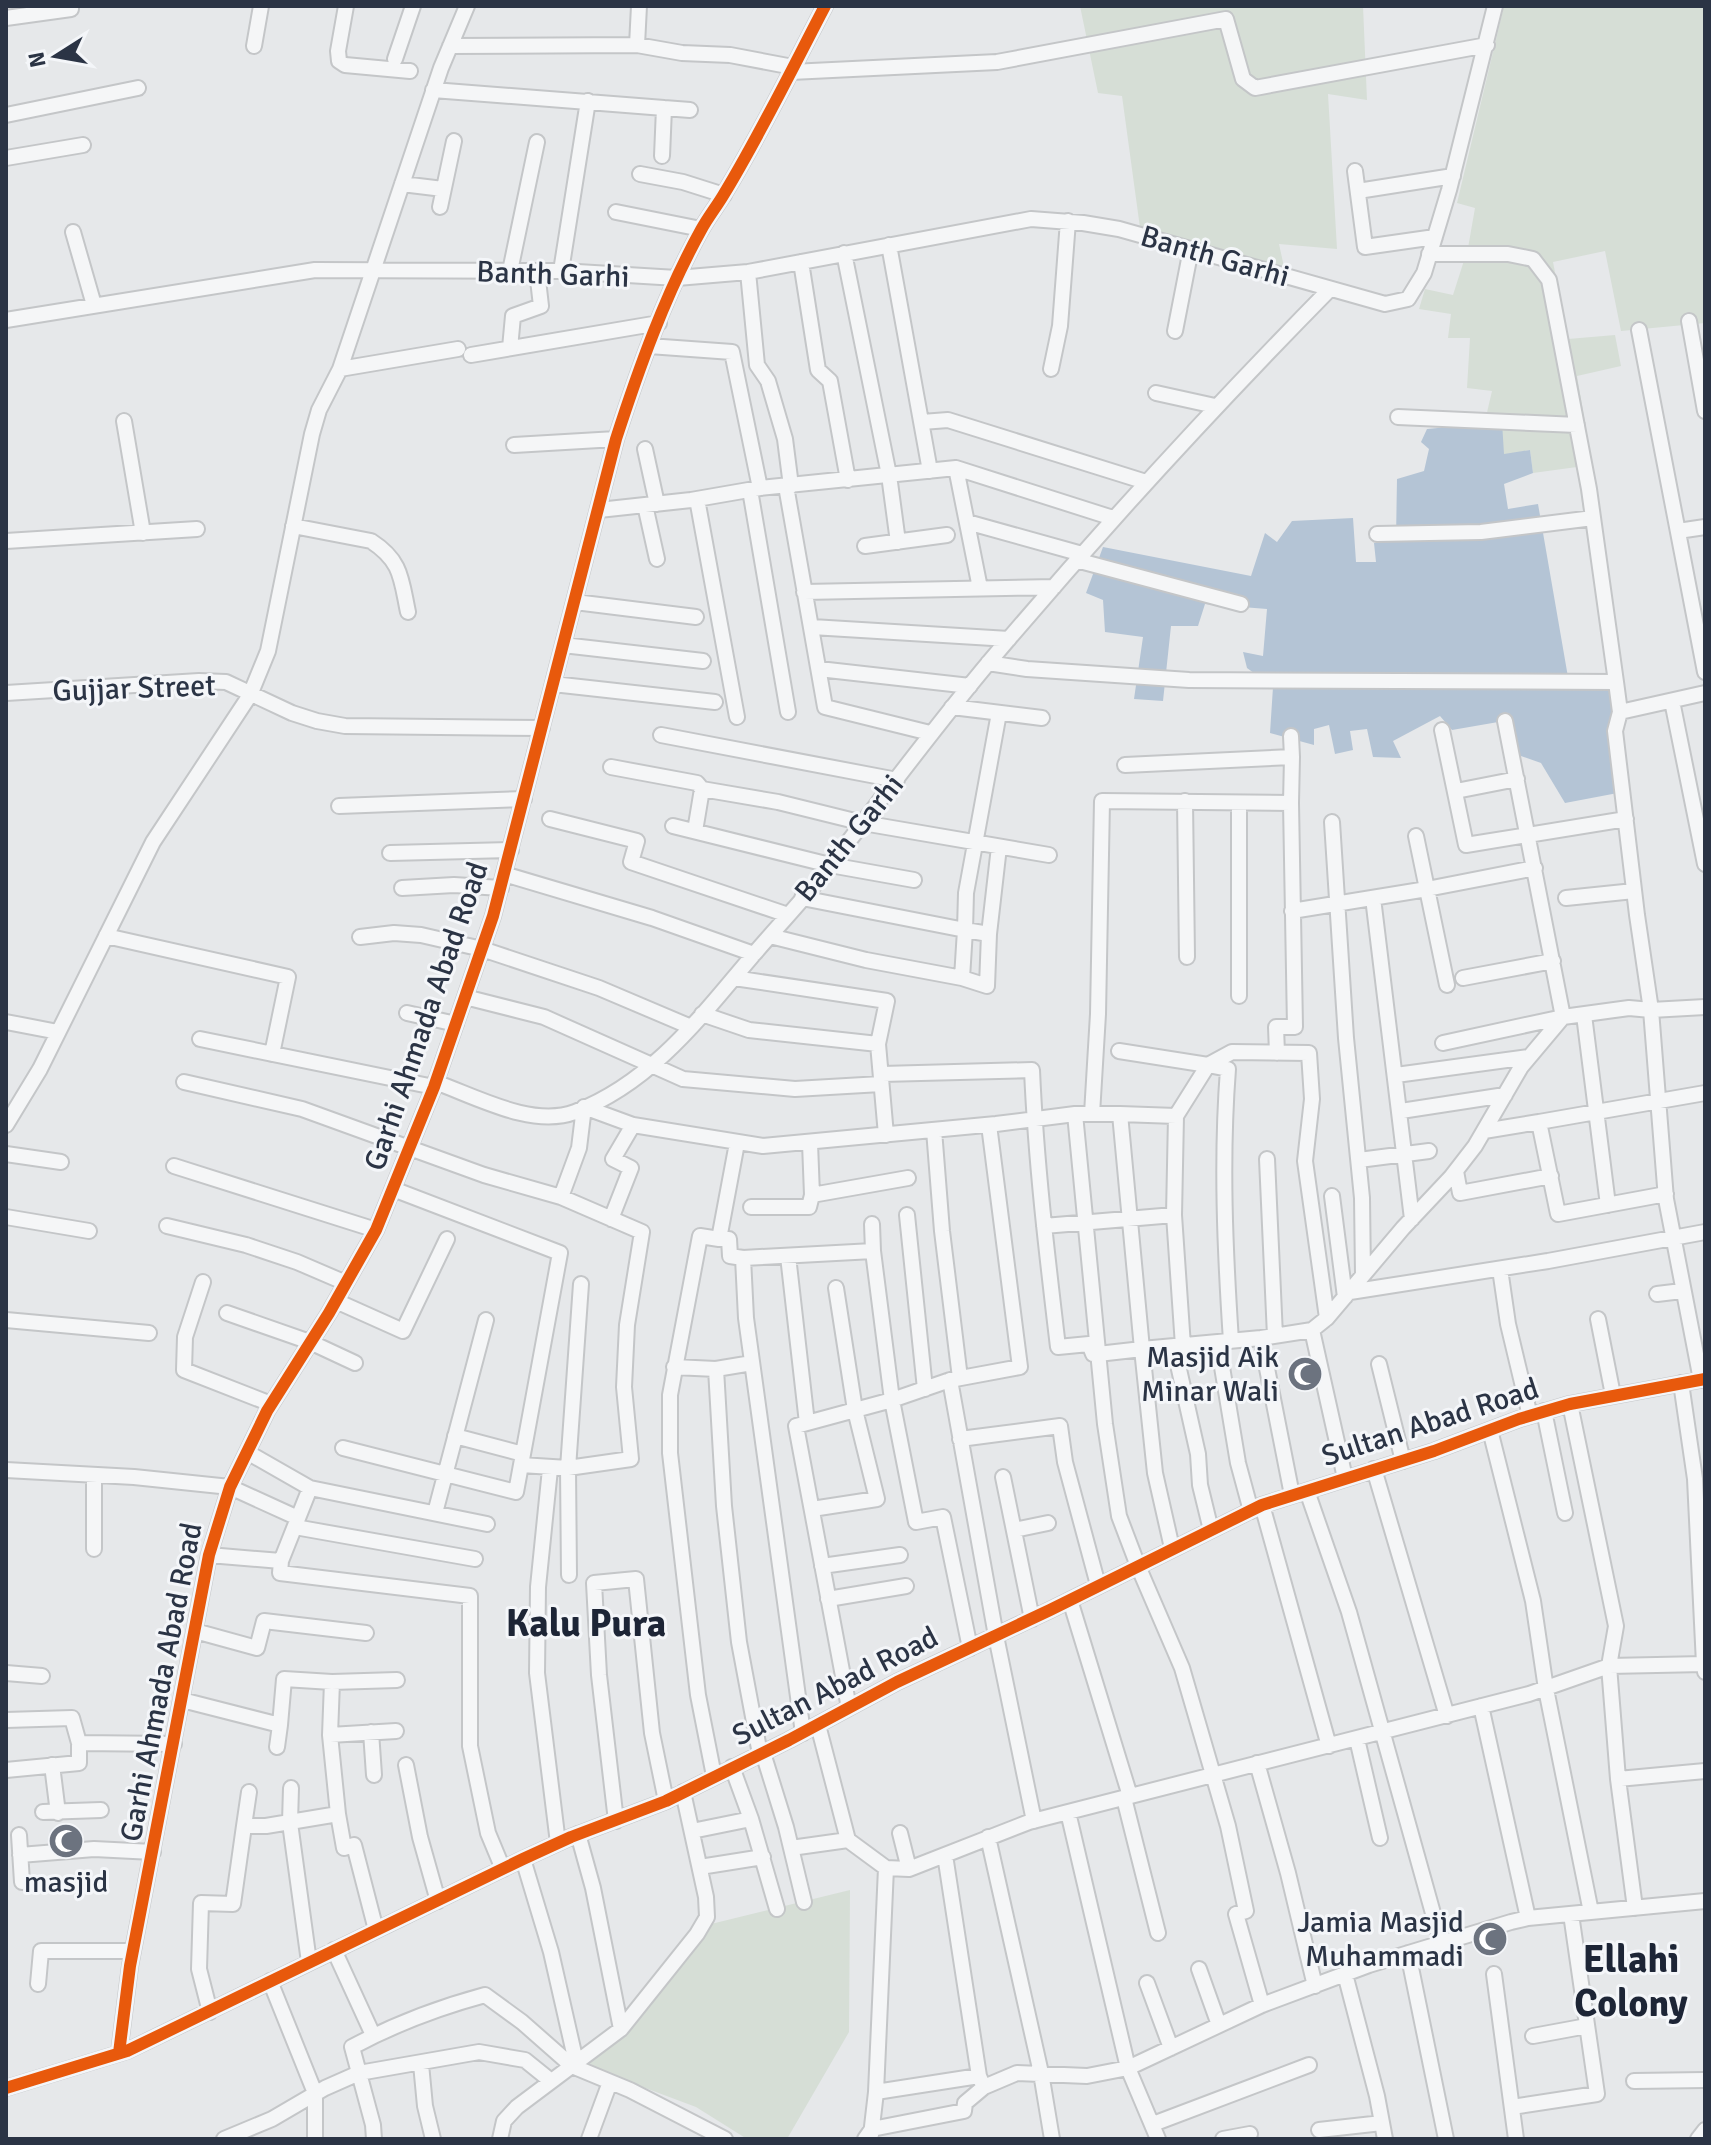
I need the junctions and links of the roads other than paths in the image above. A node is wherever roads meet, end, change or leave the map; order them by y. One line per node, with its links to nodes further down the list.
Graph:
1 (261, 6): 12 (street)
2 (346, 6): 16 (street)
3 (413, 6): 14 (street)
4 (467, 6): 13 (street)
5 (639, 6): 10 (street)
6 (825, 6): 15 (street, Garhi Ahmada Abad Road)
7 (1495, 6): 11 (street, Banth Garhi)
8 (71, 9): 9 (street)
9 (6, 18)
10 (637, 45): 13 (street); 15 (street)
11 (1487, 45): 15 (street); 30 (street, Banth Garhi)
12 (254, 46)
13 (450, 46): 18 (street)
14 (395, 59)
15 (792, 70): 34 (street, Garhi Ahmada Abad Road)
16 (410, 71)
17 (138, 88): 22 (street)
18 (433, 90): 19 (street); 31 (street)
19 (588, 101): 20 (street); 49 (street)
20 (664, 108): 21 (street); 26 (street)
21 (690, 110)
22 (6, 115)
23 (454, 141): 32 (street)
24 (537, 142): 47 (street)
25 (83, 145): 27 (street)
26 (662, 156)
27 (6, 158)
28 (1355, 171): 33 (street)
29 (640, 174): 34 (street)
30 (1453, 176): 33 (street); 40 (street, Banth Garhi)
31 (402, 184): 32 (street); 46 (street)
32 (443, 189): 35 (street)
33 (1358, 191): 40 (street)
34 (724, 195): 38 (street, Garhi Ahmada Abad Road)
35 (440, 207)
36 (616, 212): 38 (street)
37 (1068, 221): 41 (street, Banth Garhi); 42 (street, Banth Garhi); 62 (street)
38 (701, 229): 51 (street, Garhi Ahmada Abad Road)
39 (73, 232): 53 (street)
40 (1435, 237): 44 (street, Banth Garhi)
41 (889, 245): 43 (street, Banth Garhi); 68 (street)
42 (1191, 249): 52 (street, Banth Garhi); 58 (street)
43 (844, 253): 45 (street, Banth Garhi); 75 (street)
44 (1429, 254): 52 (street, Banth Garhi); 69 (street)
45 (801, 262): 50 (street, Banth Garhi); 76 (street)
46 (372, 270): 47 (street, Banth Garhi); 53 (street, Banth Garhi); 61 (street)
47 (510, 271): 48 (street, Banth Garhi)
48 (537, 271): 49 (street, Banth Garhi); 60 (street)
49 (561, 271): 51 (street, Banth Garhi)
50 (748, 272): 51 (street, Banth Garhi); 78 (street)
51 (677, 278): 56 (street, Garhi Ahmada Abad Road)
52 (1330, 289): 64 (street, Banth Garhi)
53 (94, 305): 54 (street, Banth Garhi)
54 (6, 320)
55 (1689, 321): 65 (street)
56 (659, 323): 59 (street, Garhi Ahmada Abad Road); 60 (street)
57 (1639, 330): 89 (street)
58 (1175, 331)
59 (649, 346): 70 (street, Garhi Ahmada Abad Road); 79 (street)
60 (510, 348): 61 (street)
61 (340, 369): 86 (street)
62 (1051, 369)
63 (1156, 393): 64 (street)
64 (1215, 406): 77 (street, Banth Garhi)
65 (1705, 411)
66 (1398, 417): 69 (street)
67 (124, 421): 90 (street)
68 (922, 422): 74 (street); 77 (street)
69 (1577, 425): 84 (street)
70 (616, 439): 71 (street); 82 (street, Garhi Ahmada Abad Road)
71 (514, 445)
72 (645, 449): 81 (street)
73 (956, 468): 74 (street); 83 (street); 85 (street)
74 (930, 471): 75 (street)
75 (889, 475): 76 (street); 94 (street)
76 (848, 480): 78 (street)
77 (1146, 482): 83 (street, Banth Garhi)
78 (788, 486): 79 (street); 100 (street)
79 (755, 489): 80 (street); 121 (street)
80 (697, 499): 81 (street); 124 (street)
81 (651, 504): 82 (street); 97 (street)
82 (599, 510): 101 (street, Garhi Ahmada Abad Road)
83 (1113, 518): 96 (street, Banth Garhi)
84 (1593, 518): 91 (street); 112 (street)
85 (967, 522): 96 (street); 99 (street)
86 (293, 526): 103 (street); 117 (street)
87 (1705, 527): 89 (street)
88 (197, 529): 90 (street)
89 (1678, 531): 111 (street)
90 (143, 533): 93 (street)
91 (1377, 534)
92 (947, 535): 94 (street)
93 (6, 541)
94 (898, 542): 95 (street)
95 (865, 546)
96 (1079, 557): 98 (street, Banth Garhi); 102 (street)
97 (657, 559)
98 (1054, 587): 99 (street); 106 (street, Banth Garhi)
99 (980, 588): 100 (street)
100 (804, 592): 105 (street)
101 (575, 602): 104 (street); 107 (street, Garhi Ahmada Abad Road)
102 (1241, 604)
103 (408, 612)
104 (696, 617)
105 (812, 627): 106 (street); 110 (street)
106 (1009, 639): 109 (street, Banth Garhi)
107 (563, 645): 108 (street); 113 (street, Garhi Ahmada Abad Road)
108 (703, 661)
109 (988, 663): 112 (street); 114 (street, Banth Garhi)
110 (819, 669): 114 (street); 129 (street)
111 (1705, 672)
112 (1616, 682): 122 (street)
113 (553, 684): 119 (street); 127 (street, Garhi Ahmada Abad Road)
114 (970, 686): 120 (street, Banth Garhi)
115 (6, 693): 117 (street, Gujjar Street)
116 (1705, 693): 118 (street)
117 (250, 695): 127 (street, Gujjar Street); 173 (street)
118 (1672, 701): 122 (street); 157 (street)
119 (715, 702)
120 (952, 707): 123 (street); 129 (street, Banth Garhi)
121 (788, 712)
122 (1620, 712): 145 (street)
123 (999, 713): 125 (street); 152 (street)
124 (737, 717)
125 (1042, 718)
126 (1505, 721): 135 (street)
127 (542, 728): 139 (street, Garhi Ahmada Abad Road)
128 (1442, 730): 138 (street)
129 (930, 733): 136 (street, Banth Garhi)
130 (661, 735): 136 (street)
131 (1291, 736): 132 (street)
132 (1292, 757): 133 (street); 142 (street)
133 (1125, 765)
134 (611, 767): 137 (street)
135 (1517, 779): 138 (street); 150 (street)
136 (897, 780): 147 (street, Banth Garhi)
137 (702, 789): 147 (street); 149 (street)
138 (1456, 791): 150 (street)
139 (524, 799): 143 (street); 154 (street, Garhi Ahmada Abad Road)
140 (1185, 801): 141 (street); 178 (street); 216 (street)
141 (1239, 803): 142 (street); 184 (street)
142 (1291, 803): 169 (street)
143 (339, 806)
144 (550, 819): 170 (street)
145 (1626, 819): 150 (street); 164 (street)
146 (1332, 822): 168 (street)
147 (863, 823): 152 (street); 158 (street, Banth Garhi)
148 (673, 826): 149 (street)
149 (695, 831): 158 (street)
150 (1529, 833): 159 (street)
151 (1416, 836): 163 (street)
152 (975, 843): 153 (street); 171 (street)
153 (999, 847): 156 (street); 172 (street)
154 (511, 850): 155 (street); 161 (street, Garhi Ahmada Abad Road)
155 (390, 853)
156 (1049, 855)
157 (1705, 864)
158 (830, 865): 160 (street); 165 (street, Banth Garhi)
159 (1535, 868): 163 (street); 179 (street)
160 (914, 880)
161 (502, 881): 162 (street); 176 (street, Garhi Ahmada Abad Road); 177 (street)
162 (402, 888)
163 (1427, 889): 166 (street); 183 (street)
164 (1634, 891): 167 (street); 187 (street)
165 (802, 898): 170 (street, Banth Garhi); 171 (street)
166 (1373, 898): 168 (street); 205 (street)
167 (1566, 898)
168 (1339, 904): 169 (street); 234 (street)
169 (1292, 911): 200 (street)
170 (788, 915): 174 (street, Banth Garhi)
171 (965, 930): 172 (street); 181 (street)
172 (989, 934): 181 (street)
173 (106, 936): 195 (street); 201 (street)
174 (770, 936): 177 (street, Banth Garhi); 181 (street)
175 (360, 937): 176 (street)
176 (482, 949): 185 (street, Garhi Ahmada Abad Road); 194 (street)
177 (754, 954): 180 (street, Banth Garhi)
178 (1187, 957)
179 (1553, 961): 182 (street); 191 (street)
180 (734, 978): 189 (street, Banth Garhi); 198 (street)
181 (962, 978)
182 (1463, 978)
183 (1447, 985)
184 (1239, 996)
185 (465, 997): 193 (street, Garhi Ahmada Abad Road); 203 (street)
186 (1705, 1007): 187 (street)
187 (1651, 1010): 190 (street); 211 (street)
188 (407, 1013): 193 (street)
189 (702, 1014): 194 (street, Banth Garhi); 198 (street)
190 (1584, 1015): 191 (street); 214 (street)
191 (1563, 1017): 197 (street); 202 (street)
192 (6, 1022): 195 (street)
193 (456, 1024): 208 (street, Garhi Ahmada Abad Road)
194 (691, 1027): 203 (street, Banth Garhi)
195 (58, 1032): 221 (street)
196 (200, 1039): 201 (street, Banth Garhi)
197 (1443, 1043)
198 (878, 1044): 206 (street)
199 (1119, 1051): 204 (street)
200 (1277, 1053): 204 (street); 277 (street)
201 (272, 1054): 208 (street, Banth Garhi)
202 (1529, 1057): 205 (street); 210 (street)
203 (655, 1065): 206 (street); 212 (street, Banth Garhi)
204 (1208, 1065): 218 (street); 285 (street)
205 (1396, 1075): 213 (street)
206 (882, 1079): 219 (street); 226 (street)
207 (184, 1082): 229 (street)
208 (435, 1084): 212 (street, Banth Garhi); 229 (street, Garhi Ahmada Abad Road)
209 (1705, 1093): 211 (street)
210 (1505, 1095): 213 (street); 225 (street)
211 (1658, 1101): 214 (street); 241 (street)
212 (584, 1107): 222 (street); 244 (street)
213 (1401, 1111): 232 (street)
214 (1596, 1112): 220 (street); 245 (street)
215 (1075, 1114): 216 (street); 219 (street); 253 (street)
216 (1092, 1114): 217 (street)
217 (1120, 1114): 218 (street); 250 (street)
218 (1176, 1116): 248 (street)
219 (1034, 1117): 223 (street); 256 (street)
220 (1539, 1122): 225 (street); 238 (street)
221 (6, 1125)
222 (633, 1125): 227 (street); 251 (street)
223 (989, 1125): 224 (street); 294 (street)
224 (934, 1130): 226 (street); 294 (street)
225 (1484, 1131): 237 (street)
226 (886, 1135): 228 (street)
227 (737, 1143): 228 (street); 262 (street)
228 (810, 1143): 242 (street)
229 (410, 1146): 240 (street, Garhi Ahmada Abad Road); 244 (street)
230 (1429, 1151): 232 (street)
231 (6, 1154): 235 (street)
232 (1406, 1155): 234 (street); 252 (street)
233 (1267, 1159): 283 (street)
234 (1359, 1160): 267 (street)
235 (61, 1162)
236 (174, 1166): 257 (street)
237 (1456, 1171): 238 (street); 252 (street)
238 (1551, 1176): 245 (street)
239 (908, 1178): 242 (street)
240 (393, 1189): 257 (street, Garhi Ahmada Abad Road); 310 (street)
241 (1666, 1194): 245 (street); 260 (street)
242 (812, 1195): 246 (street)
243 (1332, 1196): 274 (street)
244 (561, 1197): 251 (street)
245 (1608, 1205)
246 (751, 1207)
247 (907, 1215): 297 (street)
248 (1174, 1215): 250 (street); 286 (street)
249 (6, 1217): 258 (street)
250 (1130, 1217): 253 (street); 287 (street)
251 (611, 1219): 312 (street)
252 (1412, 1219): 267 (street)
253 (1085, 1221): 256 (street); 288 (street)
254 (872, 1224): 263 (street)
255 (167, 1226): 269 (street)
256 (1044, 1226): 288 (street)
257 (376, 1230): 269 (street, Garhi Ahmada Abad Road)
258 (89, 1231)
259 (1705, 1232): 260 (street)
260 (1673, 1237): 266 (street); 272 (street)
261 (447, 1239): 275 (street)
262 (719, 1239): 265 (street); 292 (street)
263 (873, 1251): 264 (street); 299 (street)
264 (788, 1256): 265 (street); 304 (street)
265 (743, 1258): 290 (street)
266 (1500, 1269): 274 (street); 303 (street)
267 (1363, 1275): 274 (street)
268 (203, 1282): 300 (street)
269 (346, 1283): 275 (street, Garhi Ahmada Abad Road)
270 (581, 1284): 312 (street)
271 (836, 1288): 302 (street)
272 (1682, 1291): 273 (street); 295 (street)
273 (1657, 1294)
274 (1347, 1295): 277 (street)
275 (336, 1301): 284 (street, Garhi Ahmada Abad Road)
276 (227, 1313): 284 (street)
277 (1327, 1318): 281 (street)
278 (1598, 1319): 298 (street)
279 (6, 1320): 282 (street)
280 (486, 1320): 306 (street)
281 (1312, 1330): 283 (street); 319 (street)
282 (149, 1333)
283 (1268, 1337): 285 (street); 322 (street)
284 (310, 1342): 289 (street); 300 (street, Garhi Ahmada Abad Road)
285 (1224, 1342): 286 (street); 323 (street)
286 (1178, 1346): 287 (street); 331 (street)
287 (1142, 1349): 288 (street); 332 (street)
288 (1098, 1354): 340 (street)
289 (355, 1363)
290 (752, 1363): 293 (street); 367 (street)
291 (1379, 1364): 311 (street)
292 (674, 1367): 293 (street); 384 (street)
293 (716, 1369): 375 (street)
294 (955, 1379): 297 (street); 307 (street)
295 (1703, 1380): 296 (street, Sultan Abad Road)
296 (1681, 1383): 298 (street, Sultan Abad Road); 334 (street)
297 (925, 1389): 299 (street)
298 (1613, 1395): 301 (street, Sultan Abad Road)
299 (892, 1400): 302 (street); 350 (street)
300 (271, 1404): 309 (street, Garhi Ahmada Abad Road)
301 (1570, 1404): 303 (street, Sultan Abad Road); 351 (street)
302 (855, 1410): 304 (street); 324 (street)
303 (1537, 1414): 305 (street, Sultan Abad Road); 326 (street)
304 (807, 1423): 324 (street)
305 (1490, 1430): 311 (street, Sultan Abad Road); 357 (street)
306 (455, 1436): 310 (street); 316 (street)
307 (960, 1439): 342 (street); 349 (street)
308 (343, 1448): 316 (street)
309 (247, 1452): 320 (street, Garhi Ahmada Abad Road); 321 (street)
310 (522, 1460): 313 (street); 316 (street)
311 (1403, 1461): 314 (street, Sultan Abad Road)
312 (568, 1468): 313 (street); 341 (street)
313 (550, 1469): 406 (street)
314 (1374, 1469): 319 (street, Sultan Abad Road); 361 (street)
315 (6, 1470): 317 (street)
316 (445, 1474): 325 (street)
317 (94, 1475): 320 (street); 333 (street)
318 (1003, 1477): 330 (street)
319 (1345, 1478): 322 (street, Sultan Abad Road)
320 (230, 1487): 327 (street); 335 (street, Garhi Ahmada Abad Road)
321 (310, 1488): 325 (street); 327 (street)
322 (1299, 1493): 323 (street, Sultan Abad Road); 368 (street)
323 (1257, 1508): 331 (street, Sultan Abad Road); 373 (street)
324 (812, 1509): 339 (street)
325 (435, 1513): 329 (street)
326 (1565, 1513)
327 (296, 1523): 337 (street); 338 (street)
328 (1048, 1523): 330 (street)
329 (487, 1524)
330 (1014, 1530): 346 (street)
331 (1211, 1530): 332 (street, Sultan Abad Road)
332 (1172, 1548): 340 (street, Sultan Abad Road)
333 (94, 1549)
334 (1702, 1551): 352 (street)
335 (209, 1555): 338 (street); 347 (street, Garhi Ahmada Abad Road)
336 (900, 1555): 339 (street)
337 (475, 1559)
338 (281, 1561): 415 (street)
339 (822, 1566): 344 (street)
340 (1138, 1566): 342 (street, Sultan Abad Road); 383 (street)
341 (569, 1575)
342 (1098, 1585): 345 (street, Sultan Abad Road)
343 (906, 1586): 344 (street)
344 (828, 1599): 360 (street)
345 (1070, 1600): 346 (street, Sultan Abad Road); 389 (street)
346 (1032, 1619): 349 (street, Sultan Abad Road)
347 (195, 1631): 348 (street); 358 (street, Garhi Ahmada Abad Road)
348 (366, 1633)
349 (996, 1636): 350 (street, Sultan Abad Road); 396 (street)
350 (970, 1648): 360 (street, Sultan Abad Road)
351 (1609, 1666): 352 (street); 357 (street); 385 (street)
352 (1704, 1668)
353 (6, 1673): 354 (street)
354 (42, 1676)
355 (397, 1680): 356 (street)
356 (332, 1682): 363 (street); 369 (street)
357 (1546, 1689): 359 (street); 423 (street)
358 (182, 1700): 363 (street); 372 (street, Garhi Ahmada Abad Road)
359 (1481, 1706): 361 (street); 425 (street)
360 (849, 1708): 364 (street, Sultan Abad Road)
361 (1447, 1716): 368 (street)
362 (6, 1720): 371 (street)
363 (280, 1725): 374 (street)
364 (818, 1725): 367 (street, Sultan Abad Road); 405 (street)
365 (396, 1731): 366 (street)
366 (371, 1732): 369 (street); 382 (street)
367 (803, 1733): 375 (street, Sultan Abad Road)
368 (1383, 1733): 370 (street); 428 (street)
369 (330, 1735): 393 (street)
370 (1357, 1739): 373 (street); 404 (street)
371 (79, 1743): 372 (street); 377 (street)
372 (174, 1744): 408 (street, Garhi Ahmada Abad Road)
373 (1329, 1746): 376 (street)
374 (277, 1747)
375 (761, 1754): 379 (street, Sultan Abad Road); 407 (street)
376 (1257, 1763): 383 (street); 439 (street)
377 (52, 1765): 380 (street); 391 (street)
378 (406, 1765): 418 (street)
379 (732, 1767): 384 (street, Sultan Abad Road); 394 (street)
380 (6, 1770)
381 (1705, 1771): 385 (street)
382 (374, 1775)
383 (1213, 1775): 389 (street); 440 (street)
384 (714, 1776): 388 (street, Sultan Abad Road)
385 (1618, 1779): 421 (street)
386 (291, 1788): 397 (street)
387 (249, 1792): 398 (street)
388 (683, 1792): 390 (street, Sultan Abad Road); 399 (street)
389 (1127, 1797): 392 (street); 427 (street)
390 (666, 1801): 395 (street, Sultan Abad Road); 395 (street)
391 (101, 1810)
392 (1068, 1812): 396 (street); 452 (street)
393 (338, 1814): 397 (street); 426 (street)
394 (751, 1819): 399 (street); 411 (street)
395 (616, 1821): 401 (street, Sultan Abad Road)
396 (1034, 1821): 403 (street)
397 (290, 1822): 398 (street); 432 (street)
398 (244, 1826): 441 (street)
399 (692, 1831): 413 (street)
400 (900, 1833): 416 (street)
401 (578, 1834): 406 (street, Sultan Abad Road); 444 (street)
402 (19, 1835): 409 (street)
403 (988, 1837): 410 (street); 454 (street)
404 (1380, 1838)
405 (848, 1840): 407 (street); 414 (street)
406 (558, 1843): 412 (street, Sultan Abad Road)
407 (791, 1848): 420 (street)
408 (153, 1852): 409 (street); 430 (street, Garhi Ahmada Abad Road)
409 (20, 1855): 417 (street)
410 (945, 1855): 416 (street); 459 (street)
411 (763, 1857): 413 (street); 422 (street)
412 (523, 1859): 415 (street, Sultan Abad Road); 450 (street)
413 (700, 1867): 444 (street)
414 (886, 1868): 416 (street); 461 (street)
415 (503, 1869): 418 (street, Sultan Abad Road)
416 (909, 1869)
417 (22, 1882)
418 (438, 1901): 426 (street, Sultan Abad Road)
419 (1705, 1901): 421 (street)
420 (804, 1902)
421 (1635, 1908): 423 (street)
422 (777, 1909)
423 (1591, 1912): 424 (street)
424 (1571, 1914): 425 (street); 443 (street)
425 (1528, 1918): 428 (street)
426 (376, 1930): 429 (street, Sultan Abad Road)
427 (1158, 1933)
428 (1441, 1942): 431 (street)
429 (334, 1950): 432 (street, Sultan Abad Road); 445 (street)
430 (133, 1951): 438 (street); 448 (street, Garhi Ahmada Abad Road)
431 (1408, 1953): 434 (street); 481 (street)
432 (309, 1962): 436 (street, Sultan Abad Road)
433 (1199, 1969): 442 (street)
434 (1345, 1974): 439 (street); 464 (street)
435 (1494, 1974): 463 (street)
436 (270, 1981): 441 (street, Sultan Abad Road); 462 (street)
437 (1147, 1983): 447 (street)
438 (38, 1984)
439 (1315, 1986): 440 (street)
440 (1262, 2005): 442 (street)
441 (210, 2012): 448 (street, Sultan Abad Road)
442 (1219, 2025): 447 (street)
443 (1587, 2026): 446 (street); 463 (street)
444 (621, 2029): 450 (street)
445 (373, 2035): 450 (street); 453 (street)
446 (1533, 2036)
447 (1171, 2048): 452 (street)
448 (119, 2053): 460 (street, Sultan Abad Road)
449 (421, 2064): 453 (street); 456 (street); 473 (street)
450 (574, 2064): 456 (street); 458 (street)
451 (1309, 2065): 465 (street)
452 (1128, 2068): 454 (street); 465 (street)
453 (359, 2073): 462 (street); 472 (street)
454 (1041, 2073): 459 (street); 477 (street)
455 (1705, 2080): 457 (street)
456 (551, 2081): 474 (street)
457 (1634, 2081)
458 (610, 2082): 475 (street); 476 (street)
459 (981, 2082): 461 (street); 469 (street)
460 (6, 2088)
461 (876, 2092): 469 (street)
462 (315, 2093): 470 (street); 471 (street)
463 (1512, 2107): 482 (street)
464 (1382, 2123): 466 (street); 480 (street)
465 (1153, 2124): 478 (street)
466 (1319, 2130)
467 (1705, 2130): 483 (street)
468 (1250, 2134): 479 (street)
469 (869, 2136)
470 (224, 2139)
471 (315, 2139)
472 (374, 2139)
473 (433, 2139)
474 (500, 2139)
475 (589, 2139)
476 (725, 2139)
477 (1052, 2139)
478 (1158, 2139)
479 (1223, 2139)
480 (1385, 2139)
481 (1446, 2139)
482 (1516, 2139)
483 (1698, 2139)

